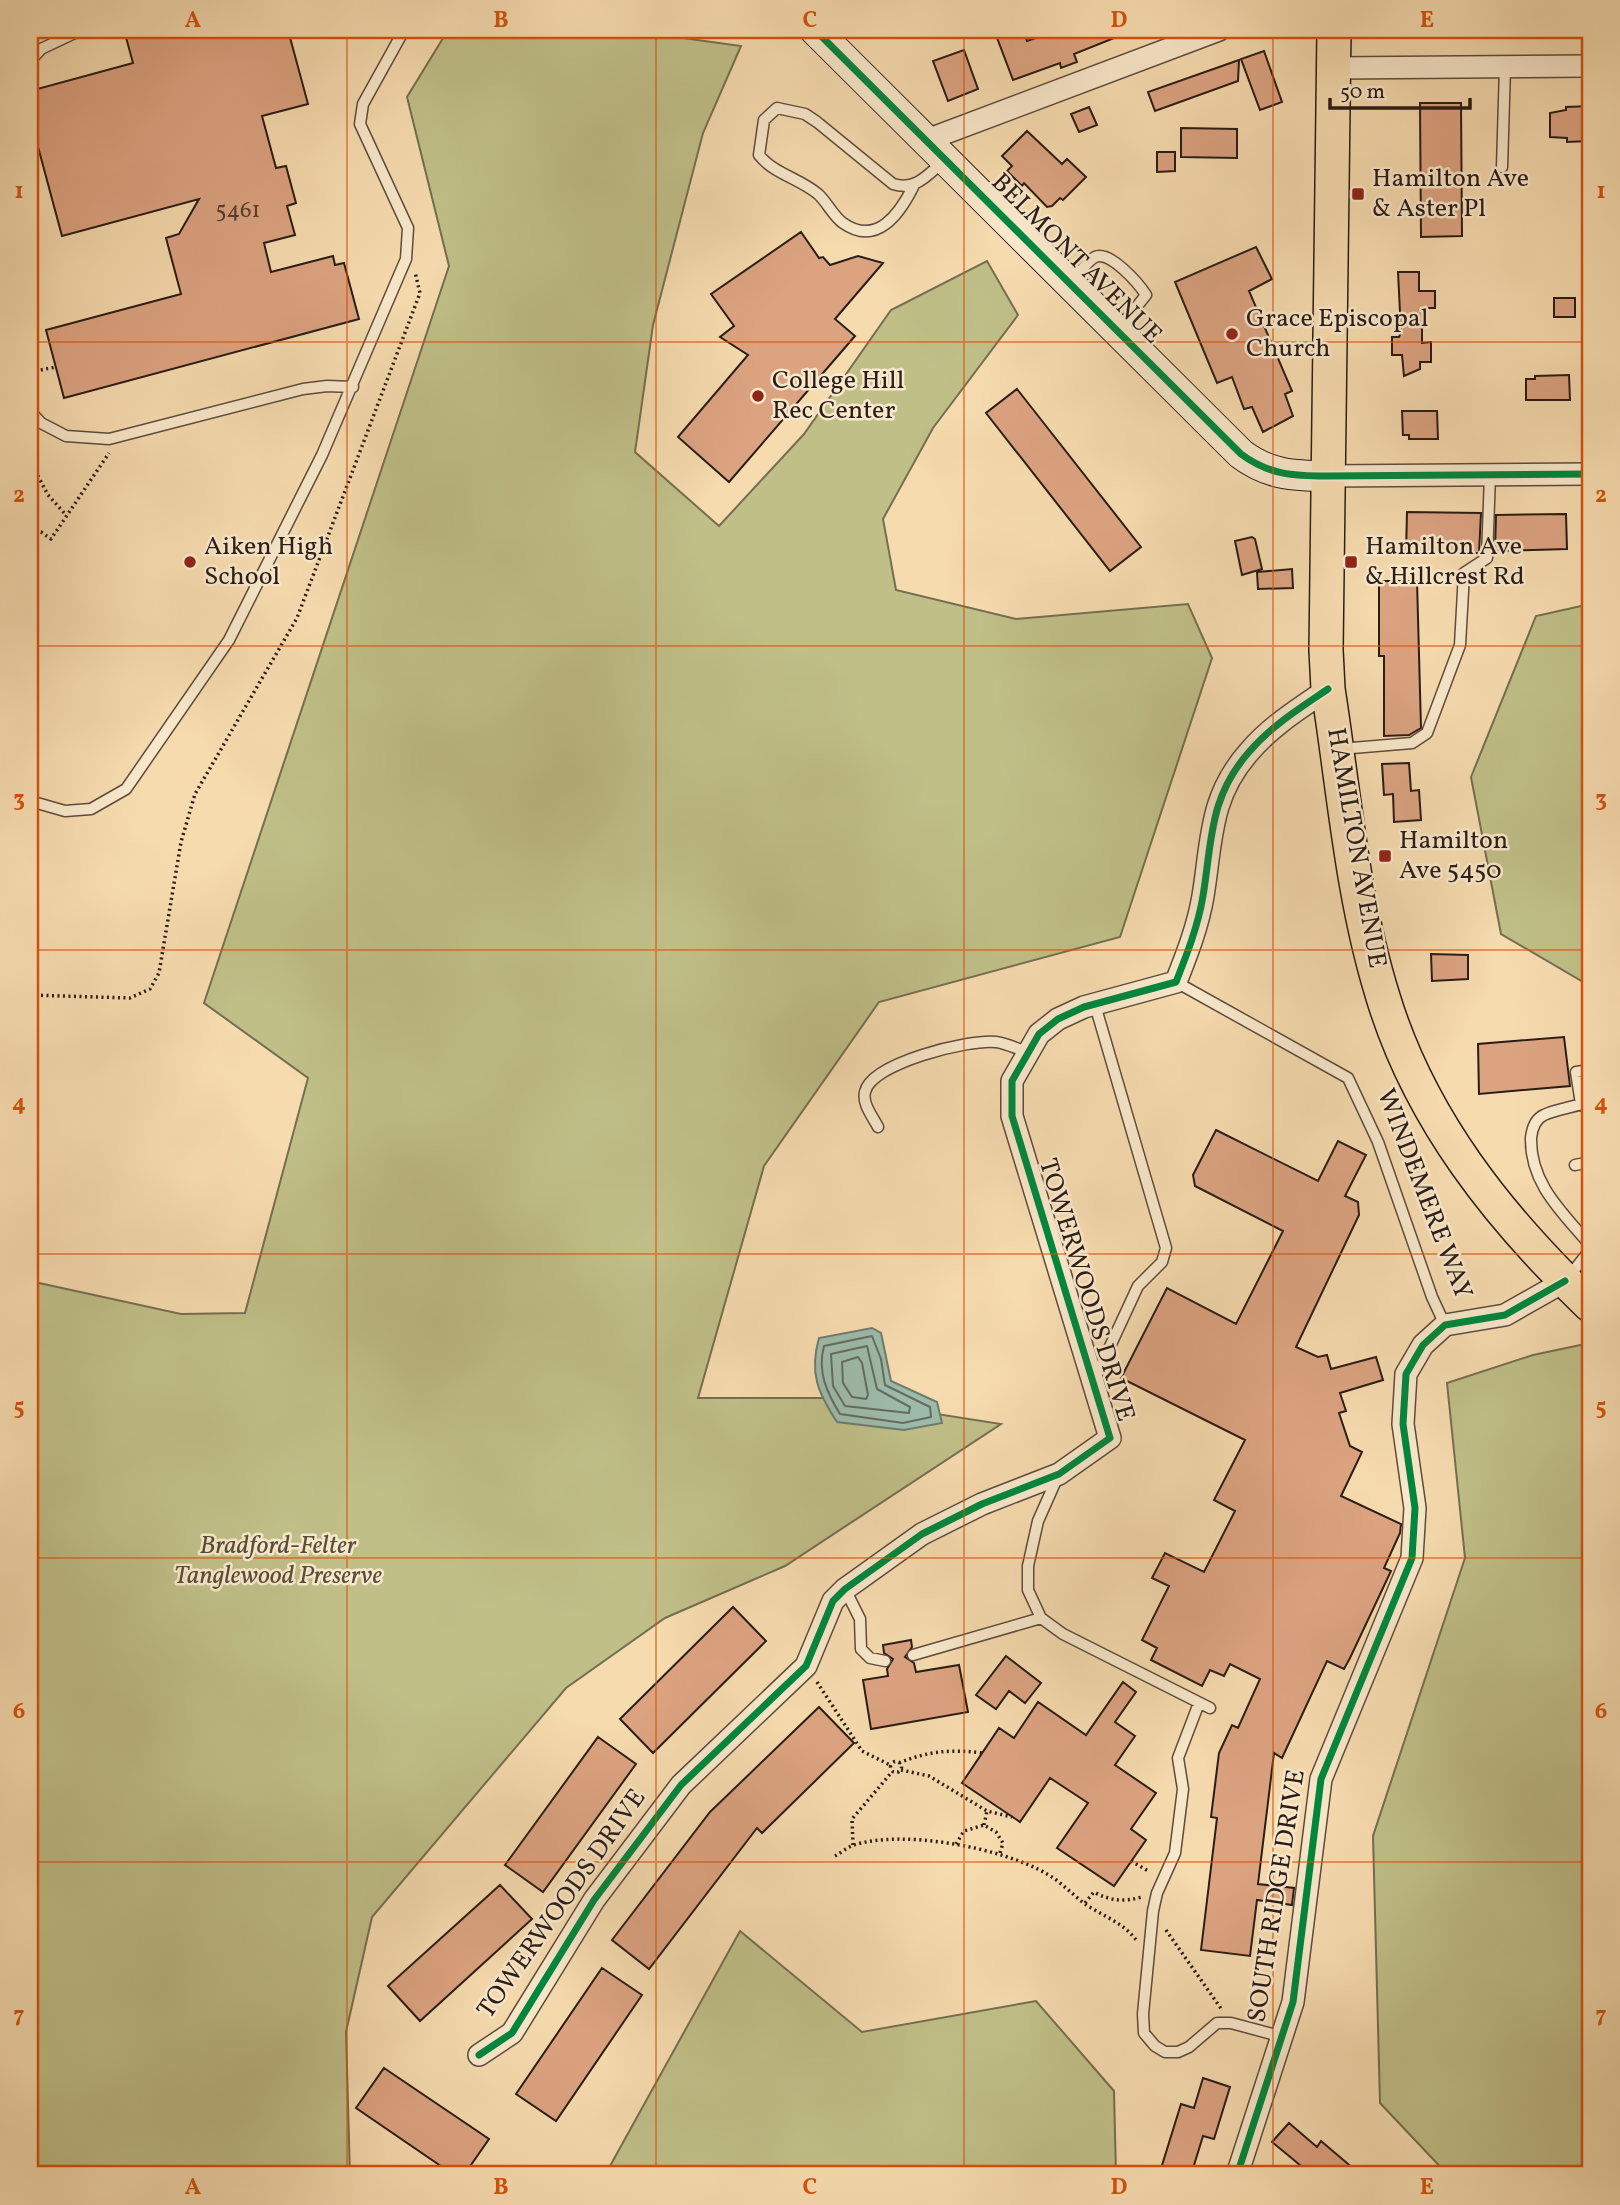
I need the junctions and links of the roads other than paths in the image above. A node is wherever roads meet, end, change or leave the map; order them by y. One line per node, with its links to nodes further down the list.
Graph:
1 (82, 30): 6 (lane)
2 (404, 30): 15 (lane)
3 (815, 30): 10 (street, BELMONT AVENUE)
4 (1219, 30): 10 (street)
5 (1334, 30): 9 (main road, HAMILTON AVENUE)
6 (30, 61)
7 (1590, 66): 8 (street)
8 (1505, 67): 9 (street); 11 (lane)
9 (1335, 68): 19 (main road, HAMILTON AVENUE)
10 (936, 149): 12 (lane); 13 (street, BELMONT AVENUE)
11 (1502, 167)
12 (914, 187): 12 (lane)
13 (1070, 283): 14 (street, BELMONT AVENUE); 14 (lane)
14 (1118, 331): 19 (street, BELMONT AVENUE)
15 (353, 387): 16 (lane); 22 (lane)
16 (30, 411)
17 (1590, 474): 18 (street)
18 (1490, 475): 19 (street); 21 (lane)
19 (1327, 476): 20 (main road, HAMILTON AVENUE)
20 (1328, 689): 21 (main road, HAMILTON AVENUE); 23 (street)
21 (1338, 749): 32 (main road, HAMILTON AVENUE)
22 (30, 801)
23 (1176, 982): 24 (street, TOWERWOODS DRIVE); 34 (lane, WINDEMERE WAY)
24 (1095, 1005): 25 (street, TOWERWOODS DRIVE); 35 (lane)
25 (1027, 1052): 28 (lane); 35 (street, TOWERWOODS DRIVE)
26 (1590, 1070): 27 (lane)
27 (1585, 1107): 31 (lane)
28 (878, 1127)
29 (1590, 1161): 30 (lane)
30 (1575, 1165)
31 (1590, 1248): 32 (lane)
32 (1565, 1282): 33 (main road, HAMILTON AVENUE); 34 (street, WINDEMERE WAY)
33 (1590, 1306)
34 (1445, 1325): 43 (street, SOUTH RIDGE DRIVE)
35 (1093, 1384): 36 (street, TOWERWOODS DRIVE)
36 (1059, 1474): 37 (street, TOWERWOODS DRIVE); 38 (lane)
37 (845, 1589): 40 (lane); 44 (street, TOWERWOODS DRIVE)
38 (1041, 1618): 39 (lane); 41 (lane)
39 (913, 1655)
40 (885, 1661)
41 (1199, 1703): 42 (lane); 43 (lane)
42 (1210, 1708)
43 (1283, 2037): 45 (street, SOUTH RIDGE DRIVE)
44 (479, 2055)
45 (1242, 2172)

